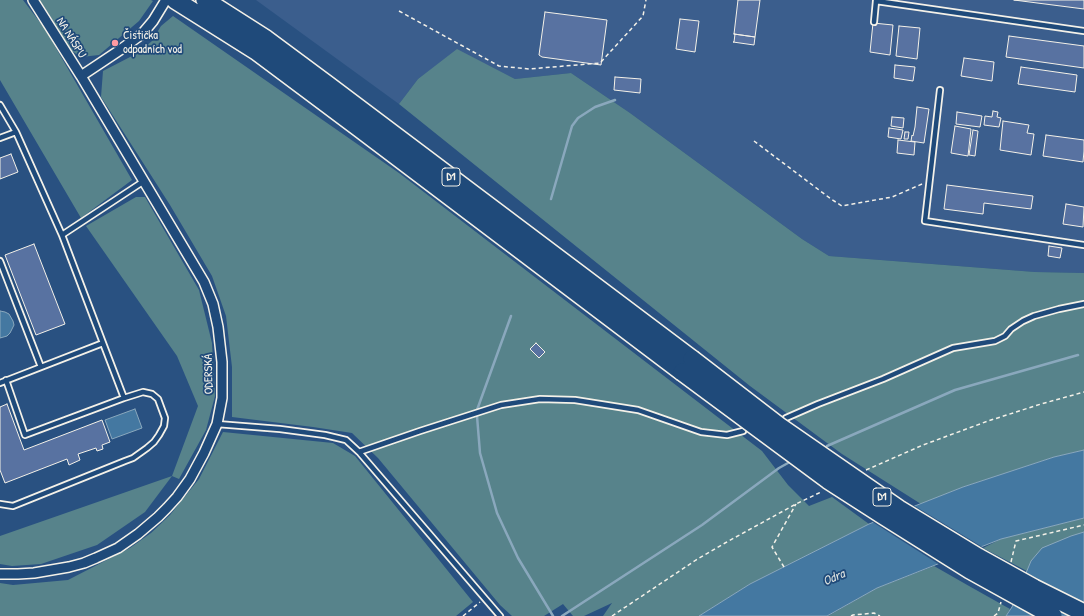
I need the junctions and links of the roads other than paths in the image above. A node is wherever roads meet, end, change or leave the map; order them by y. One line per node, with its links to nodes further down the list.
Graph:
1 (33, 0): 6 (street, NA NÁSPU)
2 (206, 0): 17 (highway, D1)
3 (170, 2): 6 (street, NA NÁSPU); 17 (highway, D1)
4 (874, 22): 5 (lane)
5 (1084, 31)
6 (81, 76): 11 (street, ODERSKÁ)
7 (940, 90): 13 (lane)
8 (0, 104): 9 (lane)
9 (16, 132): 10 (lane); 12 (lane)
10 (0, 138)
11 (144, 181): 12 (lane); 23 (street, ODERSKÁ)
12 (62, 236): 16 (lane)
13 (1084, 245)
14 (0, 261): 18 (lane)
15 (1084, 304): 22 (lane)
16 (103, 343): 18 (lane); 21 (lane)
17 (687, 366): 28 (highway, D1, bridge); 30 (highway, D1, bridge)
18 (41, 367): 19 (lane)
19 (6, 380): 20 (lane); 21 (lane)
20 (0, 383)
21 (124, 398): 26 (lane)
22 (786, 418)
23 (217, 424): 25 (lane); 27 (street, ODERSKÁ)
24 (743, 431): 25 (lane)
25 (359, 452): 29 (lane)
26 (0, 504)
27 (0, 574)
28 (1084, 613)
29 (500, 616)
30 (1053, 616)

